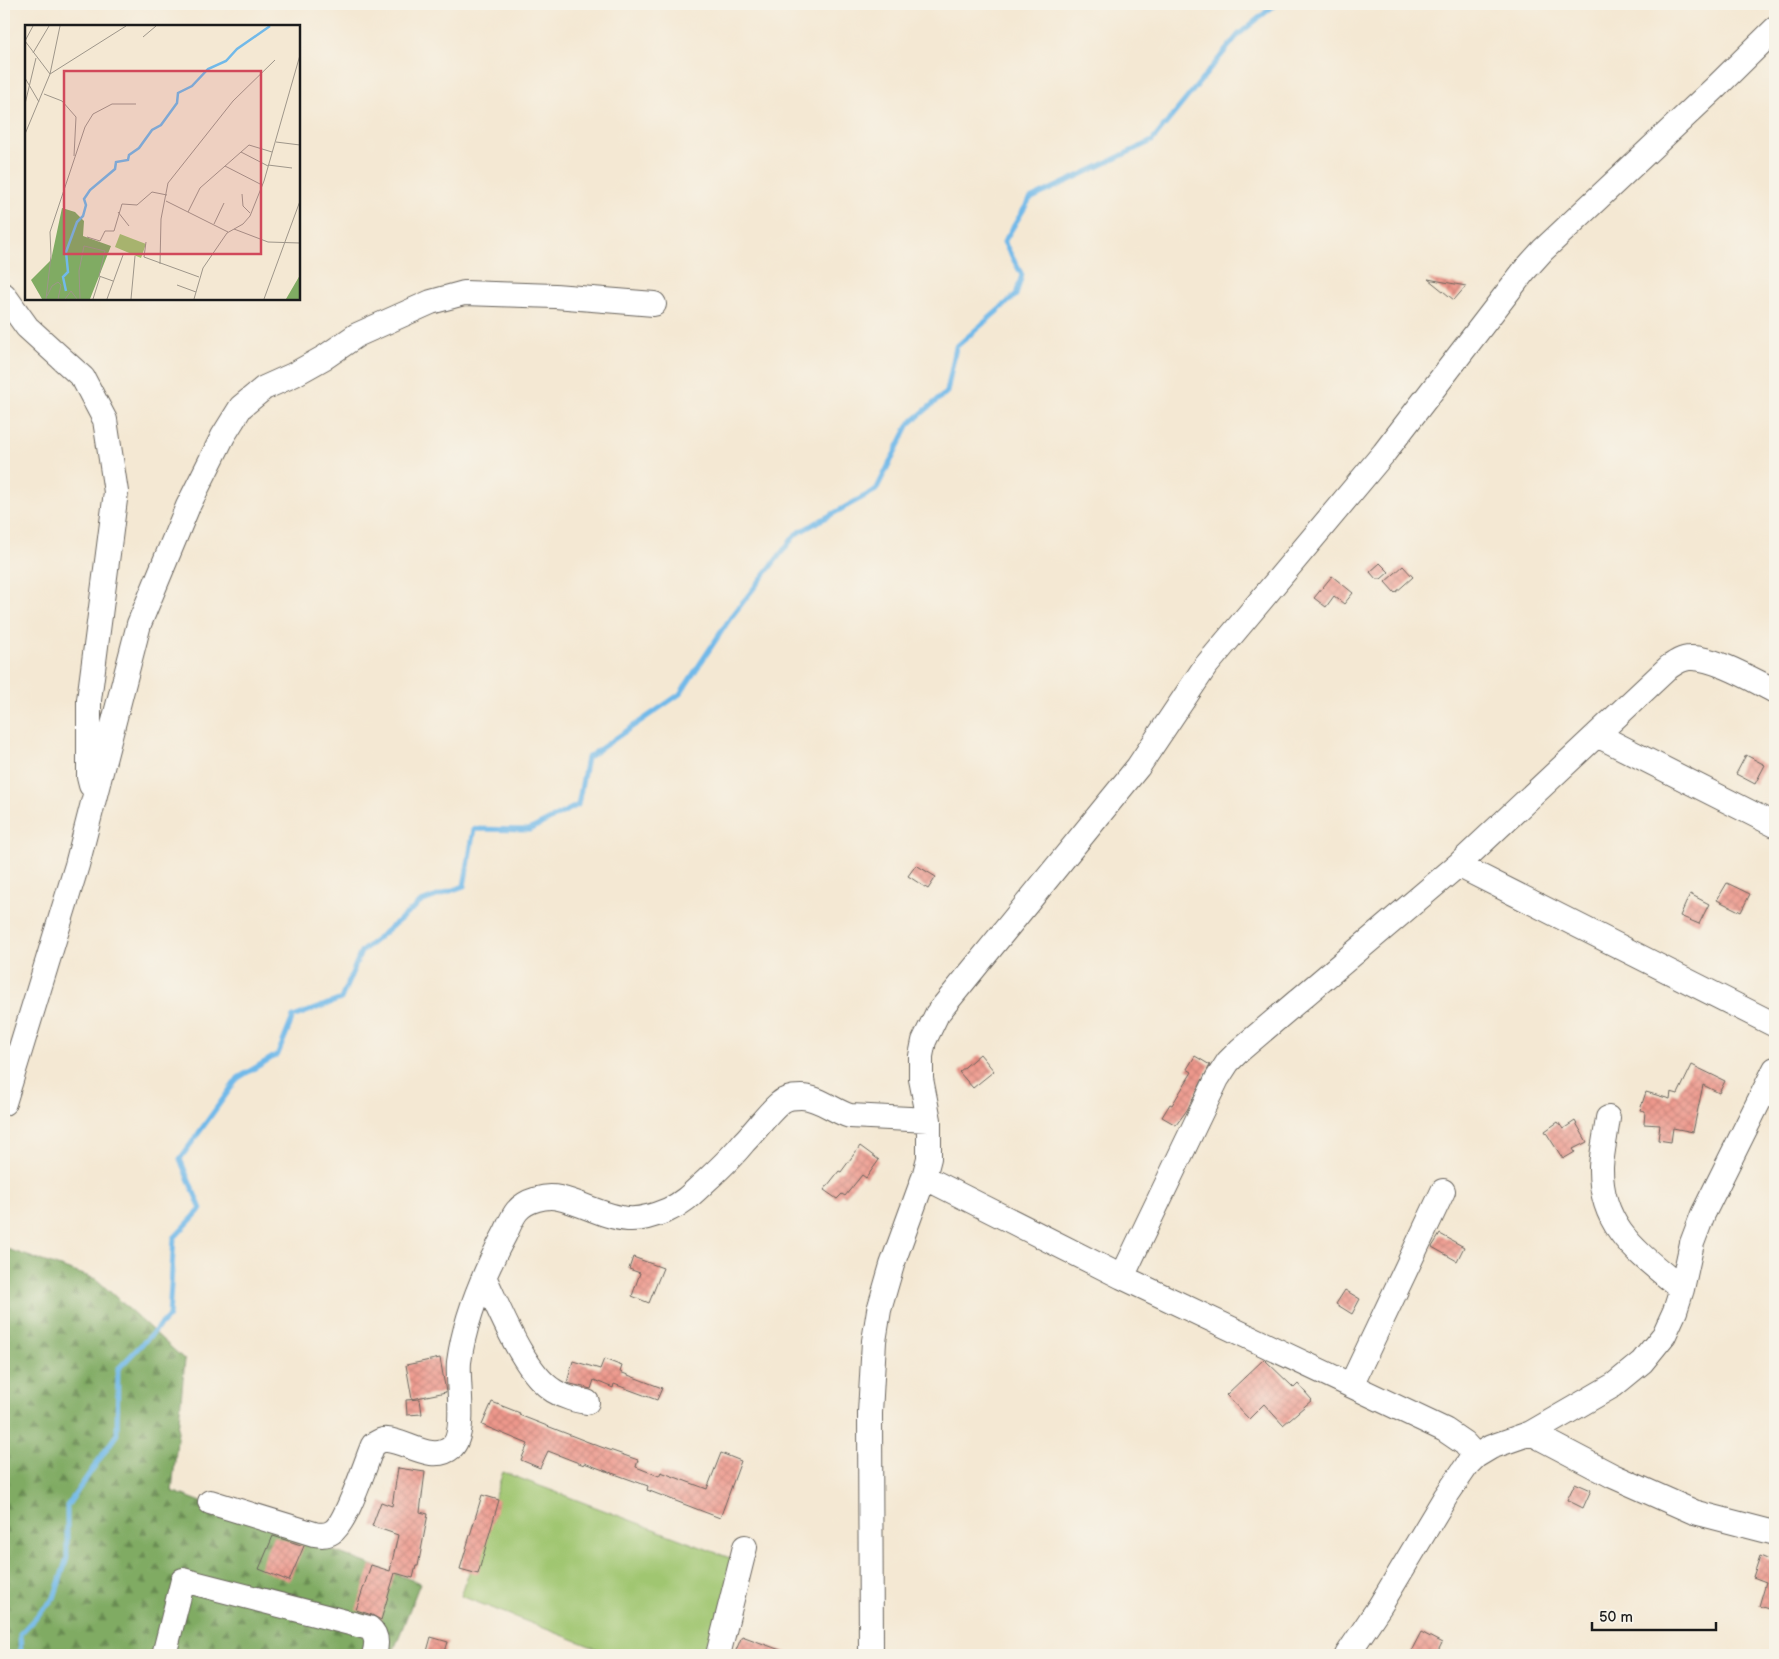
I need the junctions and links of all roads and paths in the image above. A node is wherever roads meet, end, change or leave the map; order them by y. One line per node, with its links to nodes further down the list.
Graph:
1 (1775, 28): 13 (street)
2 (4, 295): 6 (street)
3 (654, 304): 6 (street)
4 (1775, 691): 5 (street)
5 (1597, 735): 7 (street); 8 (street)
6 (94, 800): 11 (street)
7 (1775, 825)
8 (1458, 865): 9 (street); 17 (street)
9 (1775, 1025)
10 (1775, 1069): 18 (street)
11 (4, 1103)
12 (1608, 1118): 18 (street)
13 (929, 1120): 14 (street); 16 (street)
14 (924, 1177): 17 (street); 29 (street)
15 (1443, 1191): 19 (street)
16 (484, 1277): 20 (street); 23 (street)
17 (1122, 1277): 19 (street)
18 (1682, 1289): 21 (street)
19 (1351, 1385): 22 (street)
20 (587, 1402)
21 (1531, 1433): 22 (street); 24 (street)
22 (1476, 1456): 30 (street)
23 (210, 1502)
24 (1775, 1533)
25 (745, 1547): 28 (street)
26 (164, 1655): 27 (street)
27 (374, 1655)
28 (718, 1655)
29 (871, 1655)
30 (1347, 1655)

